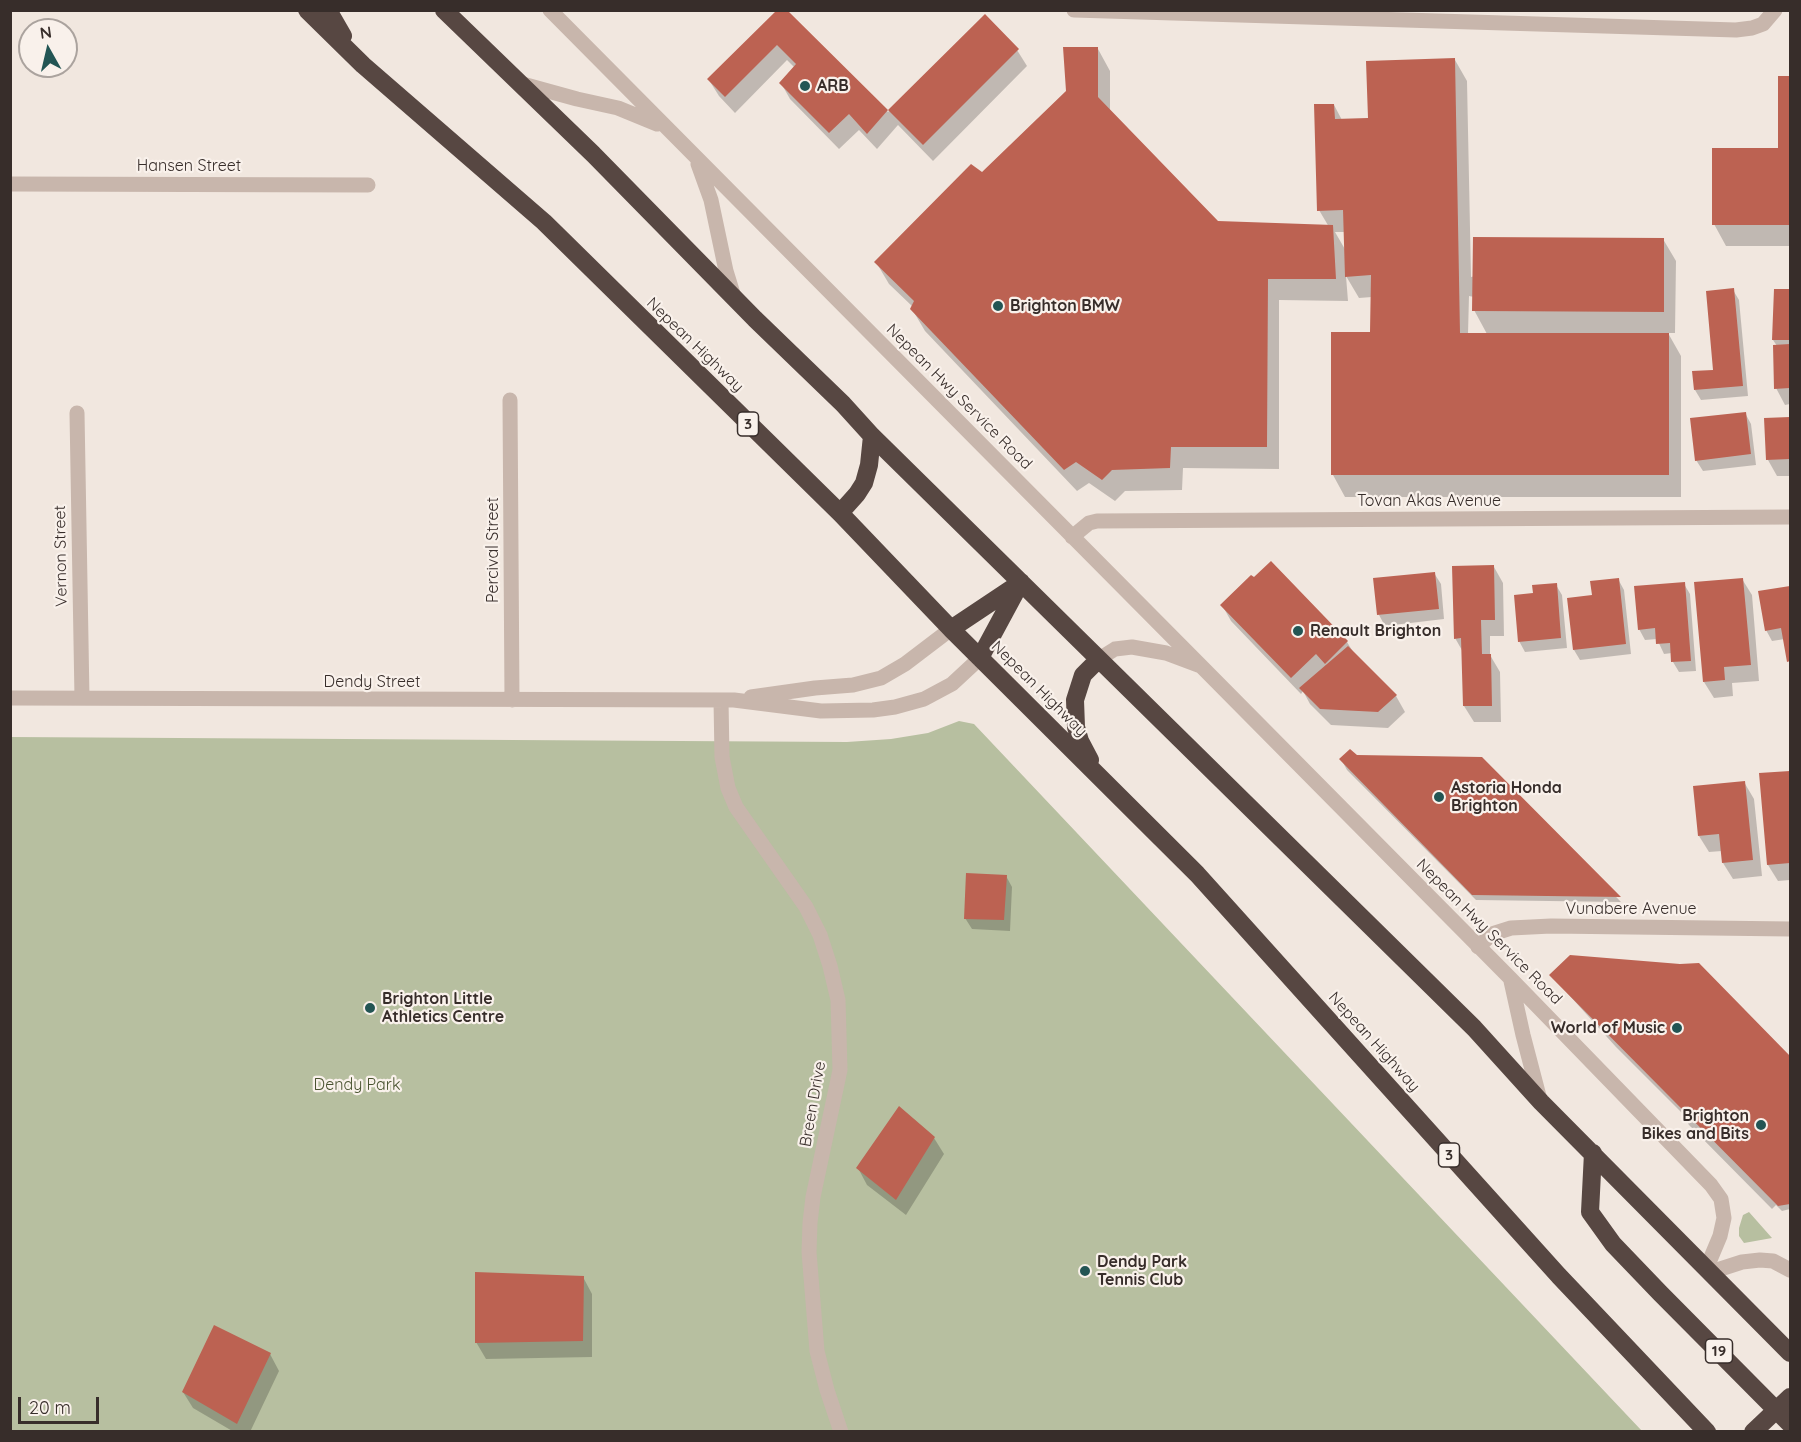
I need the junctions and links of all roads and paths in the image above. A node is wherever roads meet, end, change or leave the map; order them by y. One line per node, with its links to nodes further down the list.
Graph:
1 (307, 10): 7 (highway, Nepean Highway / 3)
2 (328, 10): 7 (highway)
3 (444, 10): 8 (highway)
4 (550, 10): 9 (street, Nepean Hwy Service Road)
5 (1074, 10): 6 (street)
6 (1773, 13)
7 (354, 56): 17 (highway, Nepean Highway / 3)
8 (516, 82): 9 (street, Nepean Hwy Service Road); 13 (highway)
9 (669, 131): 10 (street, Nepean Hwy Service Road)
10 (690, 152): 13 (street, Nepean Hwy Service Road); 19 (street, Nepean Hwy Service Road)
11 (10, 184): 12 (street, Hansen Street)
12 (368, 185)
13 (735, 298): 16 (highway)
14 (510, 400): 27 (street, Percival Street)
15 (77, 413): 26 (street, Vernon Street)
16 (872, 436): 17 (highway); 20 (highway)
17 (840, 513): 21 (highway, Nepean Highway / 3)
18 (1791, 517): 19 (street, Tovan Akas Avenue)
19 (1072, 537): 24 (street, Nepean Hwy Service Road)
20 (1021, 582): 21 (highway); 22 (highway); 23 (highway)
21 (951, 629): 22 (highway, Nepean Highway / 3); 28 (street, Dendy Street)
22 (980, 658): 28 (street, Dendy Street); 29 (highway, Nepean Highway / 3)
23 (1099, 659): 24 (street, Nepean Hwy Service Road); 29 (highway); 33 (highway)
24 (1203, 668): 31 (street, Nepean Hwy Service Road)
25 (10, 698): 26 (street, Dendy Street)
26 (82, 698): 27 (street, Dendy Street)
27 (512, 700): 28 (street, Dendy Street)
28 (728, 700): 41 (street, Breen Drive)
29 (1097, 775): 42 (highway, Nepean Highway / 3)
30 (1791, 929): 31 (street, Vunabere Avenue)
31 (1478, 947): 32 (street, Nepean Hwy Service Road)
32 (1510, 978): 33 (street); 35 (street, Nepean Hwy Service Road)
33 (1541, 1102): 34 (highway)
34 (1593, 1153): 35 (highway); 39 (highway, 19)
35 (1709, 1269): 36 (street); 37 (highway)
36 (1791, 1270)
37 (1791, 1353)
38 (1791, 1398): 39 (highway)
39 (1777, 1411): 40 (highway, 19); 43 (highway)
40 (1791, 1424)
41 (841, 1431)
42 (1707, 1431)
43 (1753, 1431)

